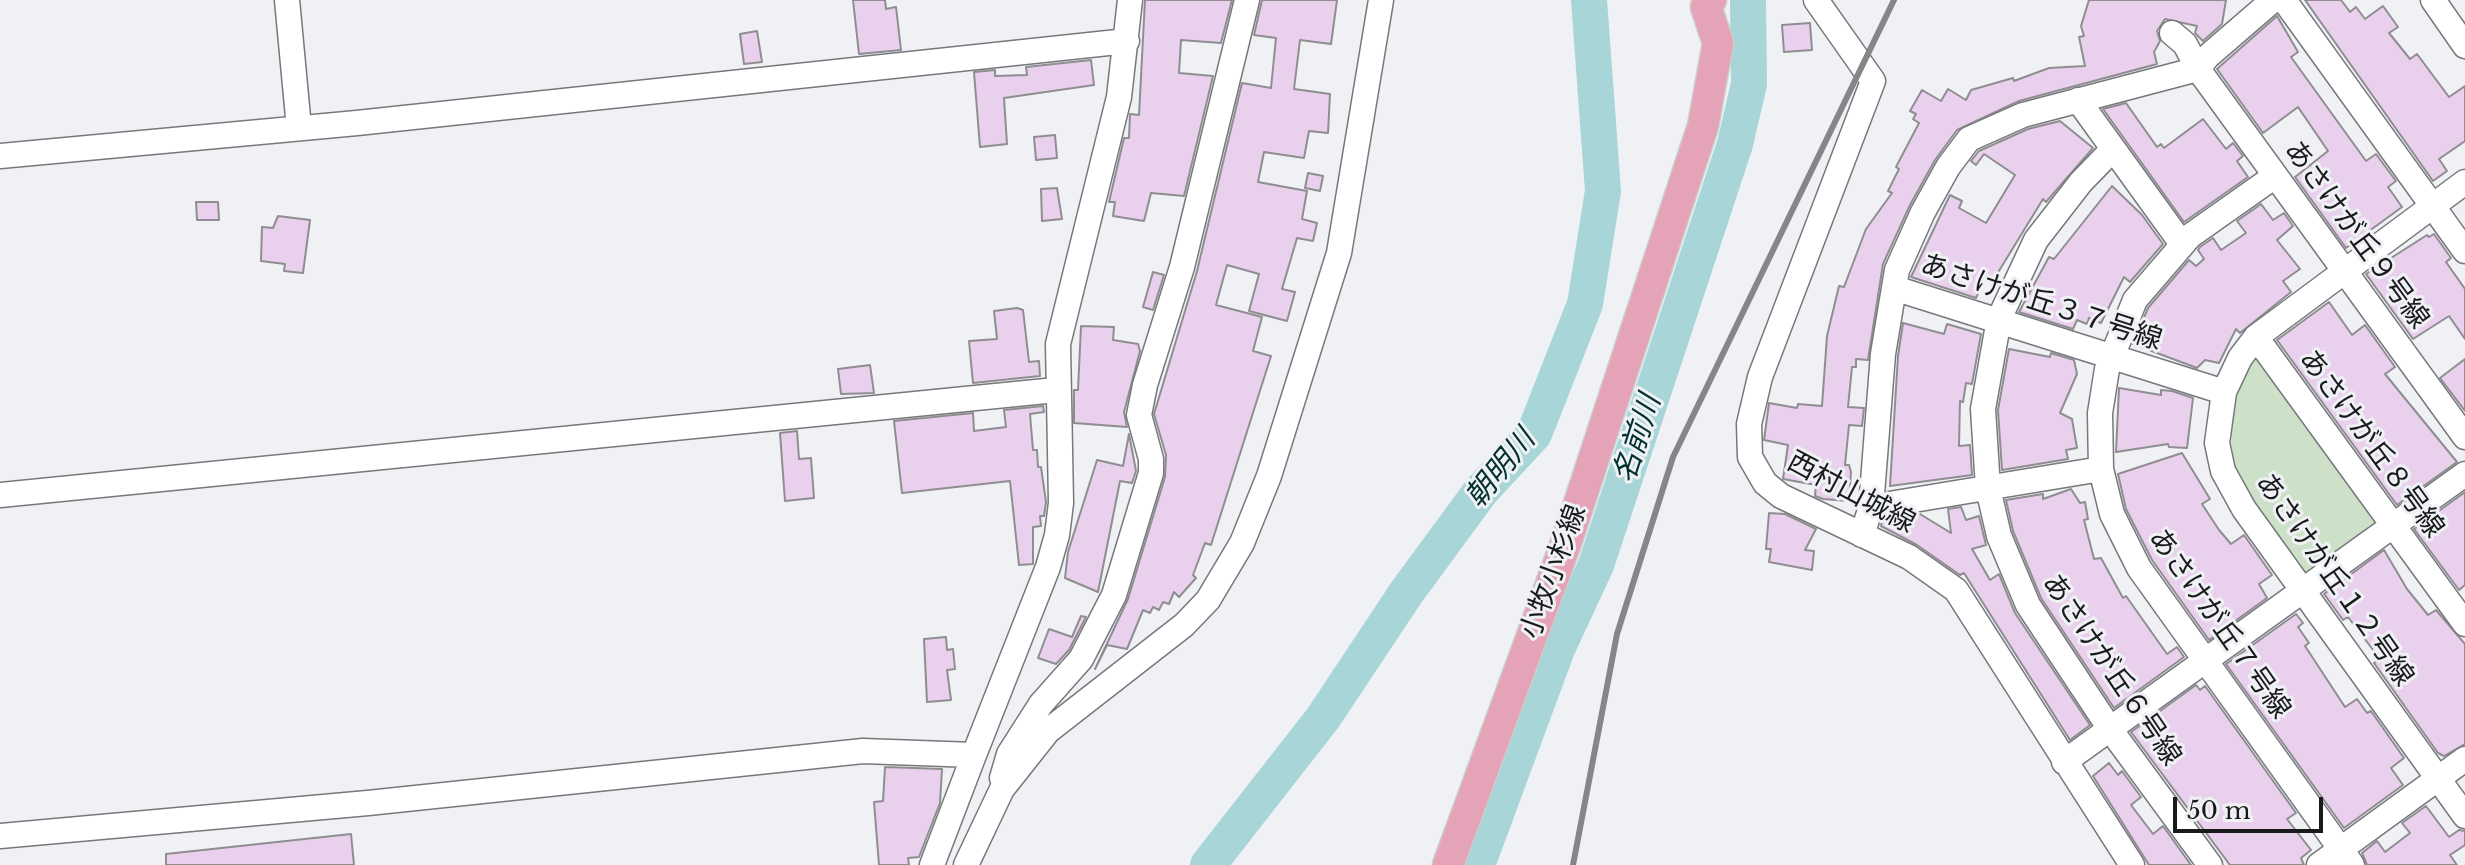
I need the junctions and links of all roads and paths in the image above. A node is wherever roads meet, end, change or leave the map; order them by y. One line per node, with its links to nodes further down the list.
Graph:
1 (287, 0): 15 (street)
2 (1130, 0): 11 (street)
3 (1247, 0): 46 (street)
4 (1381, 0): 46 (street)
5 (1711, 0): 52 (main road, 小牧小杉線)
6 (1816, 0): 37 (street, 西村山城線)
7 (2273, 0): 13 (street)
8 (2284, 0): 20 (street)
9 (2433, 0): 12 (street)
10 (2172, 33): 13 (street, あさけが丘９号線)
11 (1127, 41): 15 (street); 28 (street)
12 (2465, 46)
13 (2198, 69): 14 (street); 18 (street, あさけが丘９号線)
14 (2078, 100): 16 (street); 24 (street)
15 (299, 128): 17 (street)
16 (2113, 149): 21 (street); 25 (street, あさけが丘６号線)
17 (0, 156)
18 (2275, 176): 21 (street, あさけが丘７号線); 23 (street, あさけが丘９号線)
19 (2465, 182): 20 (street, あさけが丘１２号線)
20 (2433, 206): 22 (street); 23 (street, あさけが丘１２号線)
21 (2182, 244): 27 (street, あさけが丘７号線)
22 (2465, 251)
23 (2344, 272): 26 (street, あさけが丘１２号線); 30 (street, あさけが丘９号線)
24 (1894, 288): 25 (street, あさけが丘３７号線); 35 (street, あさけが丘３７号線)
25 (1999, 319): 27 (street, あさけが丘３７号線); 33 (street, あさけが丘６号線)
26 (2256, 337): 29 (street, あさけが丘１２号線); 36 (street, あさけが丘８号線)
27 (2111, 357): 29 (street, あさけが丘３７号線); 31 (street, あさけが丘７号線)
28 (1056, 390): 34 (street); 42 (street)
29 (2224, 392): 38 (street, あさけが丘１２号線)
30 (2465, 437)
31 (2101, 469): 33 (street); 40 (street, あさけが丘７号線)
32 (2465, 474): 36 (street)
33 (1988, 488): 35 (street); 41 (street, あさけが丘６号線)
34 (0, 495)
35 (1871, 507): 37 (street, あさけが丘３７号線)
36 (2393, 526): 38 (street); 39 (street, あさけが丘８号線)
37 (1862, 535): 44 (street, 西村山城線)
38 (2303, 590): 40 (street); 45 (street, あさけが丘１２号線)
39 (2465, 624)
40 (2206, 660): 41 (street); 49 (street, あさけが丘７号線)
41 (2110, 729): 44 (street); 54 (street, あさけが丘６号線)
42 (974, 755): 48 (street); 50 (street)
43 (2465, 759): 45 (street)
44 (2064, 762): 53 (street, 西村山城線)
45 (2438, 779): 47 (street, あさけが丘１２号線); 49 (street)
46 (1002, 789): 51 (street)
47 (2465, 816)
48 (0, 836)
49 (2346, 857): 55 (street)
50 (932, 865)
51 (966, 865)
52 (1448, 865)
53 (2132, 865)
54 (2210, 865)
55 (2319, 865)

